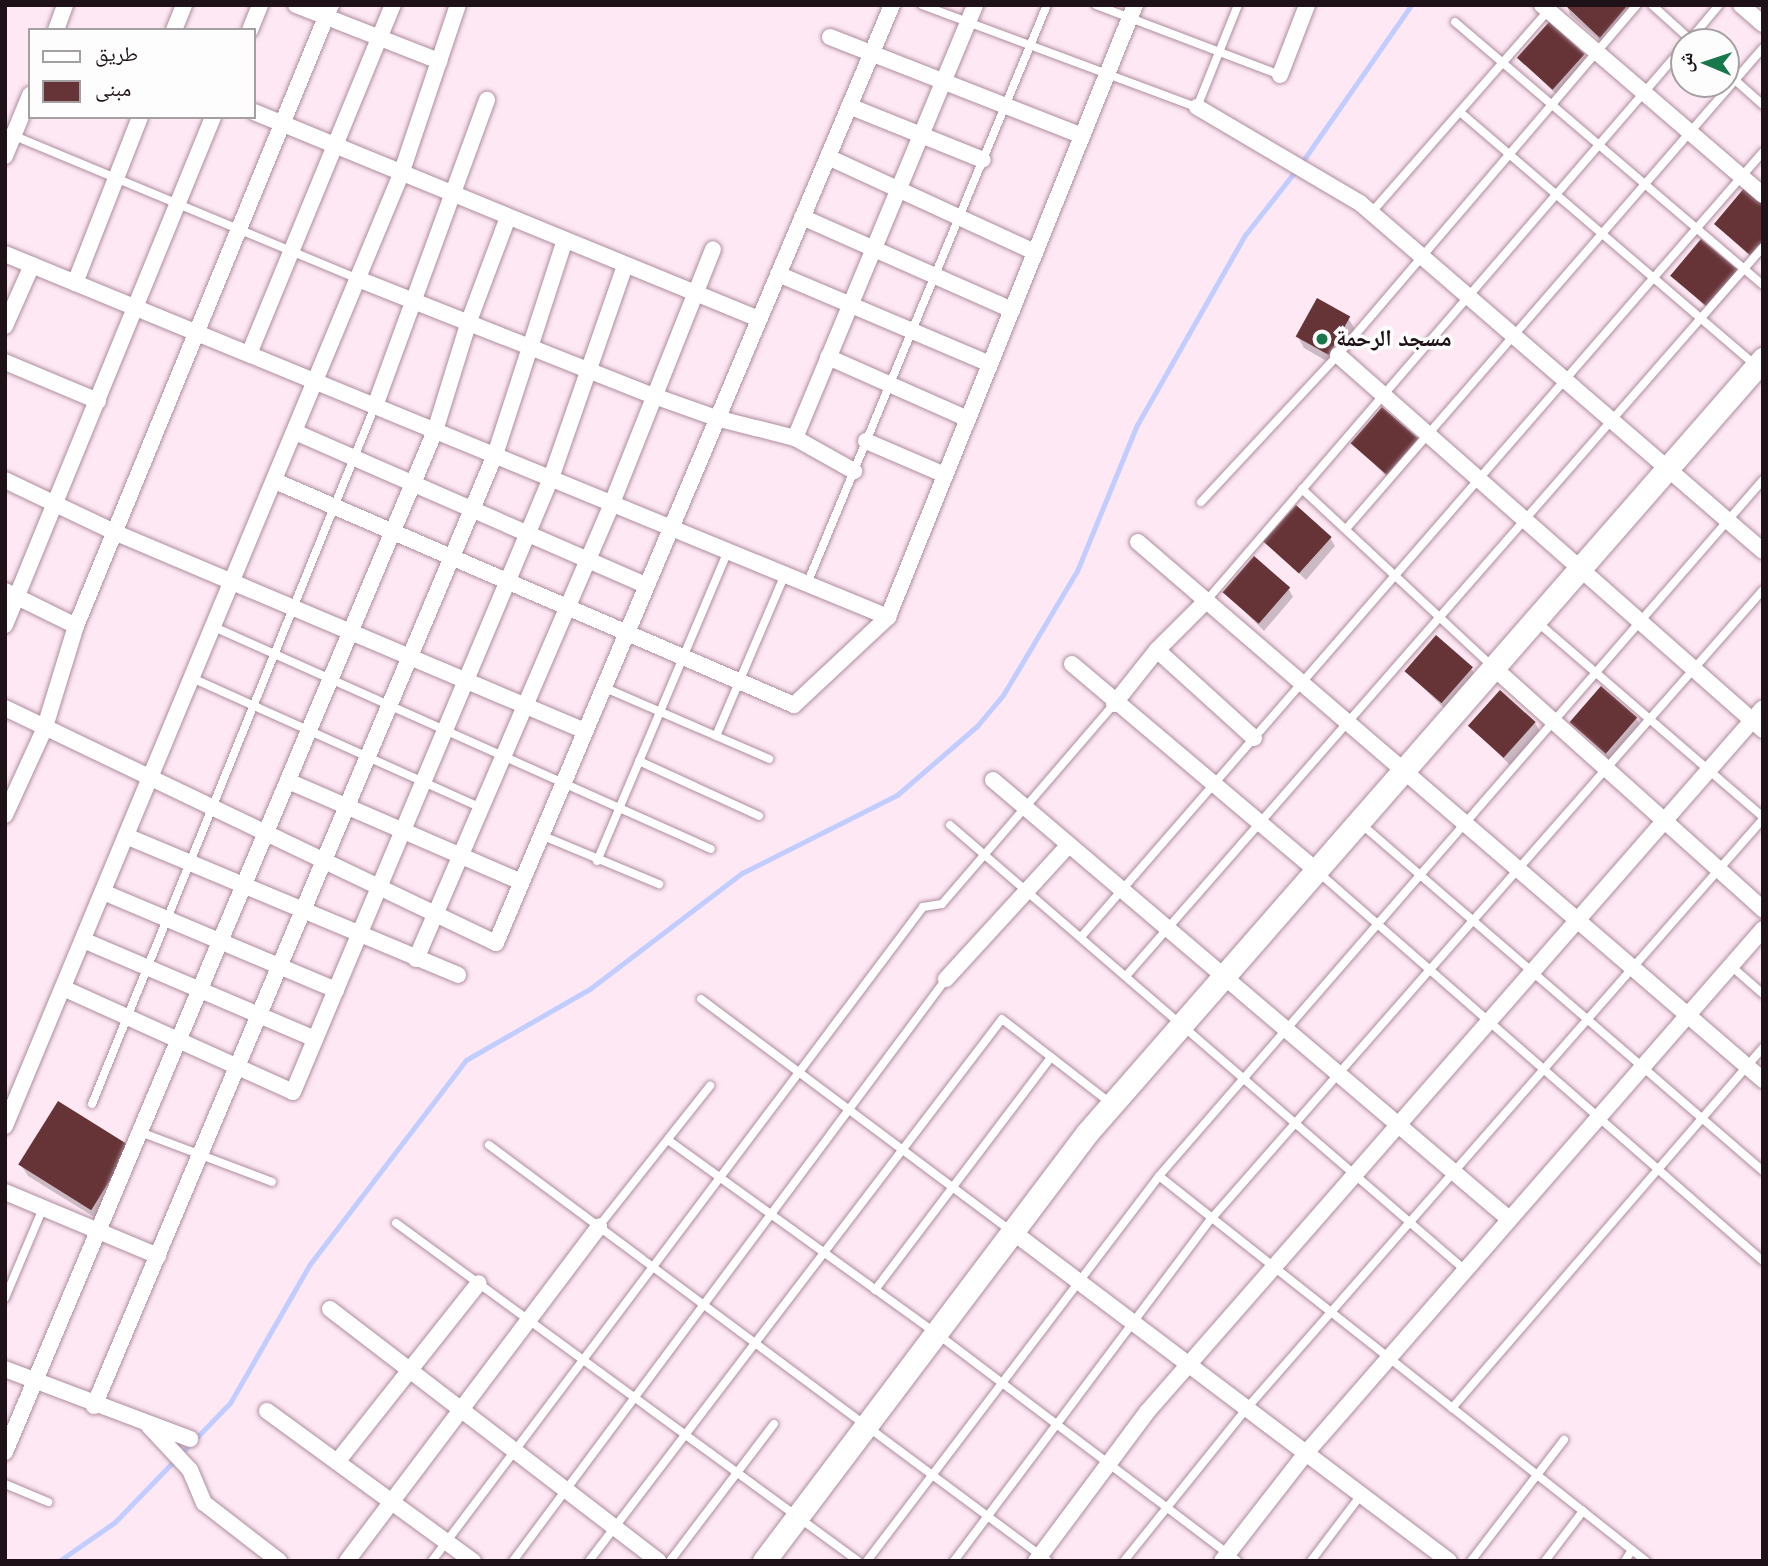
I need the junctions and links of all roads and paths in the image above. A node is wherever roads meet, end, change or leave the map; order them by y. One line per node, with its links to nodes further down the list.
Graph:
1 (65, 5): 24 (street)
2 (184, 5): 25 (street)
3 (260, 5): 26 (street)
4 (296, 5): 19 (street)
5 (393, 5): 30 (street)
6 (458, 5): 36 (street)
7 (892, 5): 35 (street)
8 (922, 5): 22 (lane)
9 (975, 5): 22 (street)
10 (1046, 5): 31 (lane)
11 (1096, 5): 20 (lane)
12 (1238, 5): 33 (lane)
13 (1307, 5): 40 (street)
14 (1637, 5): 34 (lane)
15 (1652, 5): 27 (lane)
16 (1719, 5): 28 (lane)
17 (1741, 5): 23 (street)
18 (1548, 7): 34 (street); 37 (lane)
19 (328, 11): 30 (street); 57 (street)
20 (1132, 12): 33 (lane); 41 (street)
21 (1455, 22): 37 (lane)
22 (968, 23): 31 (lane); 42 (street)
23 (1763, 24)
24 (57, 28)
25 (175, 28)
26 (251, 28)
27 (1675, 28)
28 (1700, 28)
29 (830, 37): 35 (street)
30 (380, 38): 36 (street); 63 (street)
31 (1029, 47): 41 (lane); 49 (lane)
32 (1763, 48): 39 (lane)
33 (1219, 52): 40 (lane); 52 (lane)
34 (1596, 52): 44 (street); 48 (lane)
35 (872, 53): 42 (street); 51 (street)
36 (439, 61): 69 (street)
37 (1503, 63): 48 (lane); 53 (lane)
38 (1670, 64): 44 (lane)
39 (1740, 74)
40 (1280, 75)
41 (1106, 77): 52 (lane); 61 (street)
42 (943, 81): 49 (street); 60 (street)
43 (1740, 84): 50 (lane)
44 (1644, 93): 58 (street); 62 (lane)
45 (1719, 98): 58 (lane)
46 (28, 99): 59 (street)
47 (487, 100): 75 (street)
48 (1551, 104): 62 (lane); 65 (lane)
49 (1005, 105): 61 (street); 68 (lane)
50 (1763, 105)
51 (849, 106): 60 (street); 67 (street)
52 (1197, 107): 78 (street)
53 (1460, 112): 65 (lane); 78 (lane)
54 (256, 113): 57 (street)
55 (139, 119): 71 (street)
56 (212, 119): 77 (street)
57 (282, 124): 63 (street); 83 (street)
58 (1690, 132): 70 (street); 72 (lane)
59 (9, 134): 66 (street); 71 (lane)
60 (921, 135): 68 (street); 73 (street)
61 (1082, 136): 90 (street)
62 (1599, 145): 72 (lane); 74 (lane)
63 (335, 146): 69 (street); 89 (street)
64 (1763, 152): 70 (lane)
65 (1508, 153): 74 (lane); 92 (lane)
66 (5, 156)
67 (828, 157): 73 (street); 80 (street)
68 (983, 160): 81 (lane)
69 (401, 174): 75 (street); 99 (street)
70 (1741, 177): 76 (street); 82 (lane)
71 (117, 178): 77 (lane); 100 (street)
72 (1645, 184): 82 (lane); 84 (lane)
73 (898, 189): 81 (street); 88 (street)
74 (1556, 194): 84 (lane); 103 (lane)
75 (453, 195): 79 (street); 104 (street)
76 (1763, 195)
77 (176, 203): 83 (lane); 106 (street)
78 (1371, 213): 92 (street)
79 (508, 217): 85 (street); 110 (street)
80 (802, 217): 88 (street); 96 (street)
81 (959, 217): 90 (street); 97 (lane)
82 (1696, 228): 95 (lane); 98 (lane)
83 (239, 229): 89 (lane); 113 (street)
84 (1602, 234): 98 (lane); 114 (lane)
85 (565, 240): 94 (street); 115 (street)
86 (1763, 247): 95 (lane)
87 (713, 249): 102 (street)
88 (873, 249): 97 (street); 105 (street)
89 (292, 251): 99 (lane); 116 (street)
90 (1035, 252): 107 (street)
91 (5, 254): 93 (street)
92 (1419, 255): 103 (street); 117 (lane)
93 (32, 265): 100 (street); 111 (street)
94 (625, 265): 102 (street); 122 (street)
95 (1744, 269): 101 (lane); 108 (lane)
96 (778, 274): 105 (street); 109 (street)
97 (934, 276): 107 (street); 112 (lane)
98 (1653, 278): 108 (lane); 123 (lane)
99 (358, 279): 104 (street); 124 (street)
100 (75, 283): 106 (street)
101 (1763, 285)
102 (696, 293): 109 (street); 127 (street)
103 (1467, 296): 114 (street); 126 (lane)
104 (412, 297): 110 (street); 129 (street)
105 (850, 305): 112 (street); 118 (street)
106 (136, 307): 113 (street); 128 (street)
107 (1012, 310): 120 (street)
108 (1700, 318): 121 (lane); 132 (lane)
109 (759, 319): 130 (street)
110 (469, 321): 115 (street); 133 (street)
111 (5, 326)
112 (912, 331): 120 (street); 125 (lane)
113 (198, 333): 116 (street); 159 (street)
114 (1514, 336): 123 (street); 135 (lane)
115 (529, 345): 122 (street); 138 (street)
116 (249, 354): 124 (street)
117 (1338, 355): 126 (street); 150 (lane)
118 (828, 358): 125 (street); 136 (street)
119 (5, 362): 128 (street)
120 (990, 364): 131 (street)
121 (1761, 365): 140 (street)
122 (586, 368): 127 (street); 143 (street)
123 (1564, 380): 132 (street); 145 (lane)
124 (316, 382): 129 (street); 134 (street)
125 (890, 385): 131 (street); 137 (lane)
126 (1383, 395): 135 (street); 149 (lane)
127 (654, 396): 130 (street); 152 (street)
128 (98, 401): 151 (street)
129 (375, 406): 133 (street); 139 (lane)
130 (716, 418): 136 (street); 157 (street)
131 (968, 419): 142 (street)
132 (1611, 420): 140 (street); 155 (lane)
133 (435, 431): 138 (street); 148 (street)
134 (295, 432): 139 (street); 147 (street)
135 (1427, 435): 145 (street); 158 (lane)
136 (795, 438): 141 (street)
137 (866, 441): 141 (lane); 142 (street)
138 (495, 455): 143 (street); 154 (street)
139 (354, 458): 148 (street); 153 (lane)
140 (1666, 468): 156 (street); 167 (street)
141 (854, 471): 172 (lane)
142 (945, 475): 180 (street)
143 (551, 478): 152 (street); 161 (street)
144 (5, 480): 151 (street)
145 (1477, 480): 155 (street); 169 (lane)
146 (1763, 480): 156 (lane)
147 (275, 481): 153 (street); 170 (street)
148 (413, 484): 154 (street); 160 (street)
149 (1302, 489): 158 (lane); 176 (lane)
150 (1201, 502)
151 (57, 503): 159 (street); 175 (street)
152 (612, 503): 157 (street); 166 (street)
153 (334, 507): 160 (street); 178 (lane)
154 (472, 510): 161 (street); 165 (street)
155 (1520, 519): 167 (street); 179 (lane)
156 (1728, 520): 164 (street); 182 (lane)
157 (670, 527): 163 (street); 173 (street)
158 (1346, 528): 169 (lane)
159 (114, 532): 170 (street); 184 (street)
160 (393, 532): 165 (street); 186 (street)
161 (528, 534): 166 (street); 171 (street)
162 (1138, 542): 176 (street)
163 (728, 551): 168 (street); 191 (lane)
164 (1763, 551)
165 (452, 557): 171 (street); 190 (street)
166 (587, 560): 173 (street); 177 (street)
167 (1577, 570): 181 (street); 182 (street)
168 (785, 574): 172 (street); 199 (lane)
169 (1395, 575): 179 (lane); 200 (lane)
170 (234, 579): 178 (street); 185 (street)
171 (508, 582): 177 (street); 198 (street)
172 (807, 584): 180 (street)
173 (645, 586): 187 (street)
174 (1763, 590): 194 (lane)
175 (12, 595): 183 (street); 184 (street)
176 (1207, 600): 188 (street); 200 (street)
177 (567, 607): 187 (street); 205 (street)
178 (293, 608): 186 (street); 189 (lane)
179 (1438, 615): 193 (lane); 210 (lane)
180 (888, 617): 199 (street)
181 (1534, 620): 193 (street); 195 (lane)
182 (1639, 623): 194 (street); 195 (lane)
183 (5, 625)
184 (76, 626): 212 (street)
185 (214, 627): 189 (lane); 196 (street)
186 (350, 632): 190 (street); 197 (street)
187 (626, 632): 191 (street); 201 (street)
188 (1157, 650): 202 (street); 217 (street)
189 (275, 654): 197 (lane); 204 (lane)
190 (410, 657): 198 (street); 203 (street)
191 (683, 657): 199 (street); 207 (lane)
192 (1072, 664): 202 (street)
193 (1493, 667): 211 (street); 223 (street)
194 (1693, 670): 208 (lane); 209 (street)
195 (1596, 673): 208 (lane); 211 (lane)
196 (192, 678): 204 (lane); 225 (street)
197 (331, 679): 203 (lane); 214 (street)
198 (466, 681): 205 (street); 213 (street)
199 (739, 682): 216 (lane)
200 (1301, 683): 210 (street); 217 (lane)
201 (603, 687): 207 (lane); 215 (street)
202 (1114, 704): 230 (street); 232 (lane)
203 (390, 705): 213 (lane); 219 (street)
204 (254, 706): 214 (lane); 231 (lane)
205 (525, 706): 215 (street); 218 (street)
206 (5, 708): 212 (street)
207 (660, 712): 216 (lane); 221 (lane)
208 (1649, 719): 222 (lane); 224 (lane)
209 (1759, 719): 224 (street)
210 (1346, 721): 223 (street); 241 (lane)
211 (1554, 721): 222 (street); 242 (lane)
212 (44, 730): 225 (street); 236 (street)
213 (445, 730): 218 (lane); 228 (street)
214 (309, 731): 219 (lane); 227 (street)
215 (585, 731): 229 (street)
216 (716, 736): 220 (lane)
217 (1254, 737): 230 (lane)
218 (503, 756): 229 (lane); 234 (street)
219 (368, 757): 228 (lane); 233 (street)
220 (769, 759)
221 (639, 761): 235 (lane); 237 (lane)
222 (1606, 768): 240 (street); 255 (lane)
223 (1403, 770): 239 (street); 242 (street)
224 (1709, 770): 238 (lane); 240 (street)
225 (152, 776): 231 (street); 247 (street)
226 (993, 780): 232 (street)
227 (288, 781): 233 (street); 245 (street)
228 (423, 782): 234 (lane); 244 (street)
229 (563, 782): 235 (lane); 246 (street)
230 (1213, 785): 241 (street); 264 (lane)
231 (213, 806): 245 (street); 254 (lane)
232 (1023, 806): 248 (street); 250 (lane)
233 (347, 807): 244 (street); 252 (street)
234 (481, 808): 251 (street)
235 (619, 808): 249 (lane); 253 (lane)
236 (5, 815)
237 (759, 816)
238 (1763, 818): 257 (lane)
239 (1358, 821): 256 (street); 258 (lane)
240 (1665, 821): 257 (street); 271 (street)
241 (1258, 823): 256 (street); 273 (lane)
242 (1465, 824): 255 (street); 258 (lane)
243 (950, 825): 250 (lane)
244 (403, 831): 251 (street); 262 (street)
245 (266, 832): 252 (street); 261 (street)
246 (541, 835): 253 (lane); 259 (street)
247 (126, 836): 254 (street); 265 (street)
248 (1069, 845): 263 (street); 264 (street)
249 (711, 849)
250 (982, 853): 263 (lane); 310 (lane)
251 (461, 856): 259 (street); 268 (street)
252 (324, 860): 262 (street); 267 (street)
253 (597, 861): 260 (lane)
254 (190, 863): 261 (street); 269 (lane)
255 (1518, 869): 270 (lane); 271 (street)
256 (1315, 870): 272 (lane); 288 (street)
257 (1719, 870): 266 (street); 283 (lane)
258 (1420, 875): 270 (lane); 272 (lane)
259 (521, 882): 268 (street)
260 (659, 884)
261 (244, 886): 267 (street); 278 (street)
262 (379, 887): 268 (street); 275 (street)
263 (1024, 890): 276 (lane); 289 (street)
264 (1122, 890): 273 (street); 276 (lane)
265 (103, 892): 269 (street); 277 (street)
266 (1763, 909)
267 (303, 911): 275 (street); 280 (street)
268 (436, 914): 279 (street)
269 (167, 918): 278 (street); 282 (lane)
270 (1473, 920): 284 (lane); 285 (lane)
271 (1577, 921): 283 (street); 285 (street)
272 (1377, 925): 284 (lane); 301 (lane)
273 (1167, 928): 287 (lane); 288 (street)
274 (1763, 929): 281 (street)
275 (359, 935): 279 (street); 292 (street)
276 (1081, 937): 287 (lane)
277 (83, 940): 282 (street); 290 (street)
278 (221, 941): 280 (street); 291 (street)
279 (416, 959): 286 (street)
280 (280, 966): 292 (street); 295 (street)
281 (1731, 966): 293 (lane); 296 (street)
282 (147, 967): 291 (street); 297 (lane)
283 (1632, 968): 296 (street); 298 (lane)
284 (1430, 970): 299 (lane); 311 (lane)
285 (1533, 972): 298 (lane); 299 (street)
286 (458, 975)
287 (1126, 976): 300 (lane)
288 (1224, 976): 300 (street); 301 (street)
289 (946, 979): 317 (lane)
290 (63, 988): 297 (street); 321 (street)
291 (200, 990): 295 (street); 303 (street)
292 (336, 990): 302 (street)
293 (1763, 994)
294 (701, 999): 310 (lane)
295 (259, 1015): 302 (street); 307 (street)
296 (1687, 1015): 306 (street); 308 (street)
297 (127, 1017): 303 (street); 315 (lane)
298 (1587, 1019): 308 (lane); 309 (lane)
299 (1489, 1022): 309 (lane); 322 (street)
300 (1181, 1025): 312 (lane); 316 (street)
301 (1286, 1030): 311 (street); 312 (lane)
302 (315, 1039): 307 (street)
303 (179, 1040): 307 (street); 323 (street)
304 (1763, 1048): 306 (lane)
305 (1051, 1057): 316 (lane); 326 (lane); 335 (lane)
306 (1747, 1066): 313 (street); 319 (lane)
307 (237, 1067): 327 (street)
308 (1642, 1067): 318 (street); 319 (lane)
309 (1544, 1069): 318 (lane); 330 (lane)
310 (799, 1073): 317 (lane); 333 (lane)
311 (1338, 1074): 320 (lane); 322 (street)
312 (1244, 1079): 320 (lane); 332 (lane)
313 (1763, 1080)
314 (710, 1086): 324 (lane)
315 (92, 1104)
316 (1112, 1105): 345 (street)
317 (849, 1110): 326 (lane); 338 (lane)
318 (1598, 1117): 328 (lane); 340 (street)
319 (1702, 1118): 328 (lane); 329 (lane)
320 (1295, 1123): 331 (lane); 339 (lane)
321 (5, 1126)
322 (1399, 1126): 330 (street); 331 (street)
323 (140, 1132): 327 (lane); 344 (street)
324 (668, 1140): 333 (lane); 343 (lane)
325 (489, 1145): 343 (lane)
326 (902, 1150): 335 (lane); 346 (lane)
327 (200, 1155): 334 (lane); 347 (street)
328 (1658, 1169): 348 (lane); 373 (lane)
329 (1763, 1171)
330 (1453, 1172): 340 (street); 341 (lane)
331 (1356, 1175): 341 (lane); 350 (street)
332 (1159, 1176): 339 (lane); 352 (lane)
333 (720, 1178): 338 (lane); 349 (lane)
334 (272, 1182)
335 (952, 1187): 345 (lane); 354 (lane)
336 (5, 1192): 337 (street)
337 (43, 1208): 344 (street); 355 (lane)
338 (771, 1214): 346 (lane); 356 (lane)
339 (1212, 1218): 350 (lane); 360 (lane)
340 (1509, 1219): 351 (street)
341 (1410, 1222): 351 (lane); 358 (lane)
342 (396, 1223): 353 (lane)
343 (599, 1226): 349 (lane); 359 (street)
344 (99, 1231): 347 (street); 368 (street)
345 (1013, 1232): 352 (street); 361 (street)
346 (824, 1253): 354 (lane); 362 (lane)
347 (158, 1256): 371 (street)
348 (1761, 1256)
349 (653, 1266): 356 (lane); 364 (lane)
350 (1275, 1268): 358 (lane); 365 (street)
351 (1465, 1270): 363 (street)
352 (1079, 1282): 360 (street); 369 (lane)
353 (479, 1283): 359 (lane); 367 (street)
354 (875, 1290): 361 (lane)
355 (5, 1298)
356 (704, 1304): 362 (lane); 370 (lane)
357 (330, 1310): 367 (street)
358 (1331, 1312): 363 (lane); 372 (lane)
359 (527, 1319): 364 (lane); 374 (street)
360 (1133, 1323): 365 (street); 379 (lane)
361 (936, 1334): 369 (lane); 376 (street)
362 (756, 1342): 376 (lane); 380 (lane)
363 (1388, 1357): 373 (lane); 385 (street)
364 (583, 1360): 370 (lane); 383 (lane)
365 (1190, 1366): 372 (street); 387 (street)
366 (5, 1369): 368 (street)
367 (409, 1370): 374 (street); 386 (street)
368 (35, 1381): 371 (street); 384 (street)
369 (1002, 1384): 379 (lane); 389 (lane)
370 (635, 1397): 380 (lane); 392 (lane)
371 (94, 1406): 377 (street)
372 (1247, 1408): 385 (street); 396 (lane)
373 (1452, 1408): 390 (lane)
374 (459, 1409): 383 (street); 395 (street)
375 (267, 1411): 386 (street)
376 (867, 1423): 389 (lane); 399 (street)
377 (148, 1424): 381 (street); 405 (street)
378 (774, 1424): 388 (lane)
379 (1056, 1425): 387 (lane); 398 (lane)
380 (686, 1434): 388 (lane); 400 (lane)
381 (190, 1439)
382 (1564, 1440): 390 (lane)
383 (514, 1451): 392 (street); 401 (lane)
384 (5, 1452)
385 (1306, 1453): 393 (street); 403 (street)
386 (337, 1462): 395 (street)
387 (1108, 1464): 396 (lane); 404 (street)
388 (737, 1472): 399 (lane); 412 (lane)
389 (933, 1474): 398 (lane); 415 (lane)
390 (1536, 1475): 397 (lane); 420 (lane)
391 (5, 1484): 394 (lane)
392 (566, 1490): 400 (street); 409 (lane)
393 (1362, 1495): 418 (lane); 419 (street)
394 (48, 1502)
395 (391, 1502): 401 (street); 406 (street)
396 (1166, 1508): 403 (lane); 417 (lane)
397 (1583, 1511): 402 (lane); 421 (lane)
398 (988, 1515): 404 (lane); 416 (lane)
399 (798, 1516): 413 (street); 414 (lane)
400 (615, 1527): 410 (lane); 411 (street)
401 (446, 1542): 407 (lane); 408 (street)
402 (1632, 1550): 422 (lane); 423 (lane)
403 (1229, 1558)
404 (1042, 1559)
405 (276, 1560)
406 (348, 1561)
407 (432, 1561)
408 (473, 1561)
409 (513, 1561)
410 (589, 1561)
411 (658, 1561)
412 (670, 1561)
413 (764, 1561)
414 (858, 1561)
415 (867, 1561)
416 (954, 1561)
417 (1124, 1561)
418 (1311, 1561)
419 (1449, 1561)
420 (1471, 1561)
421 (1545, 1561)
422 (1625, 1561)
423 (1646, 1561)

